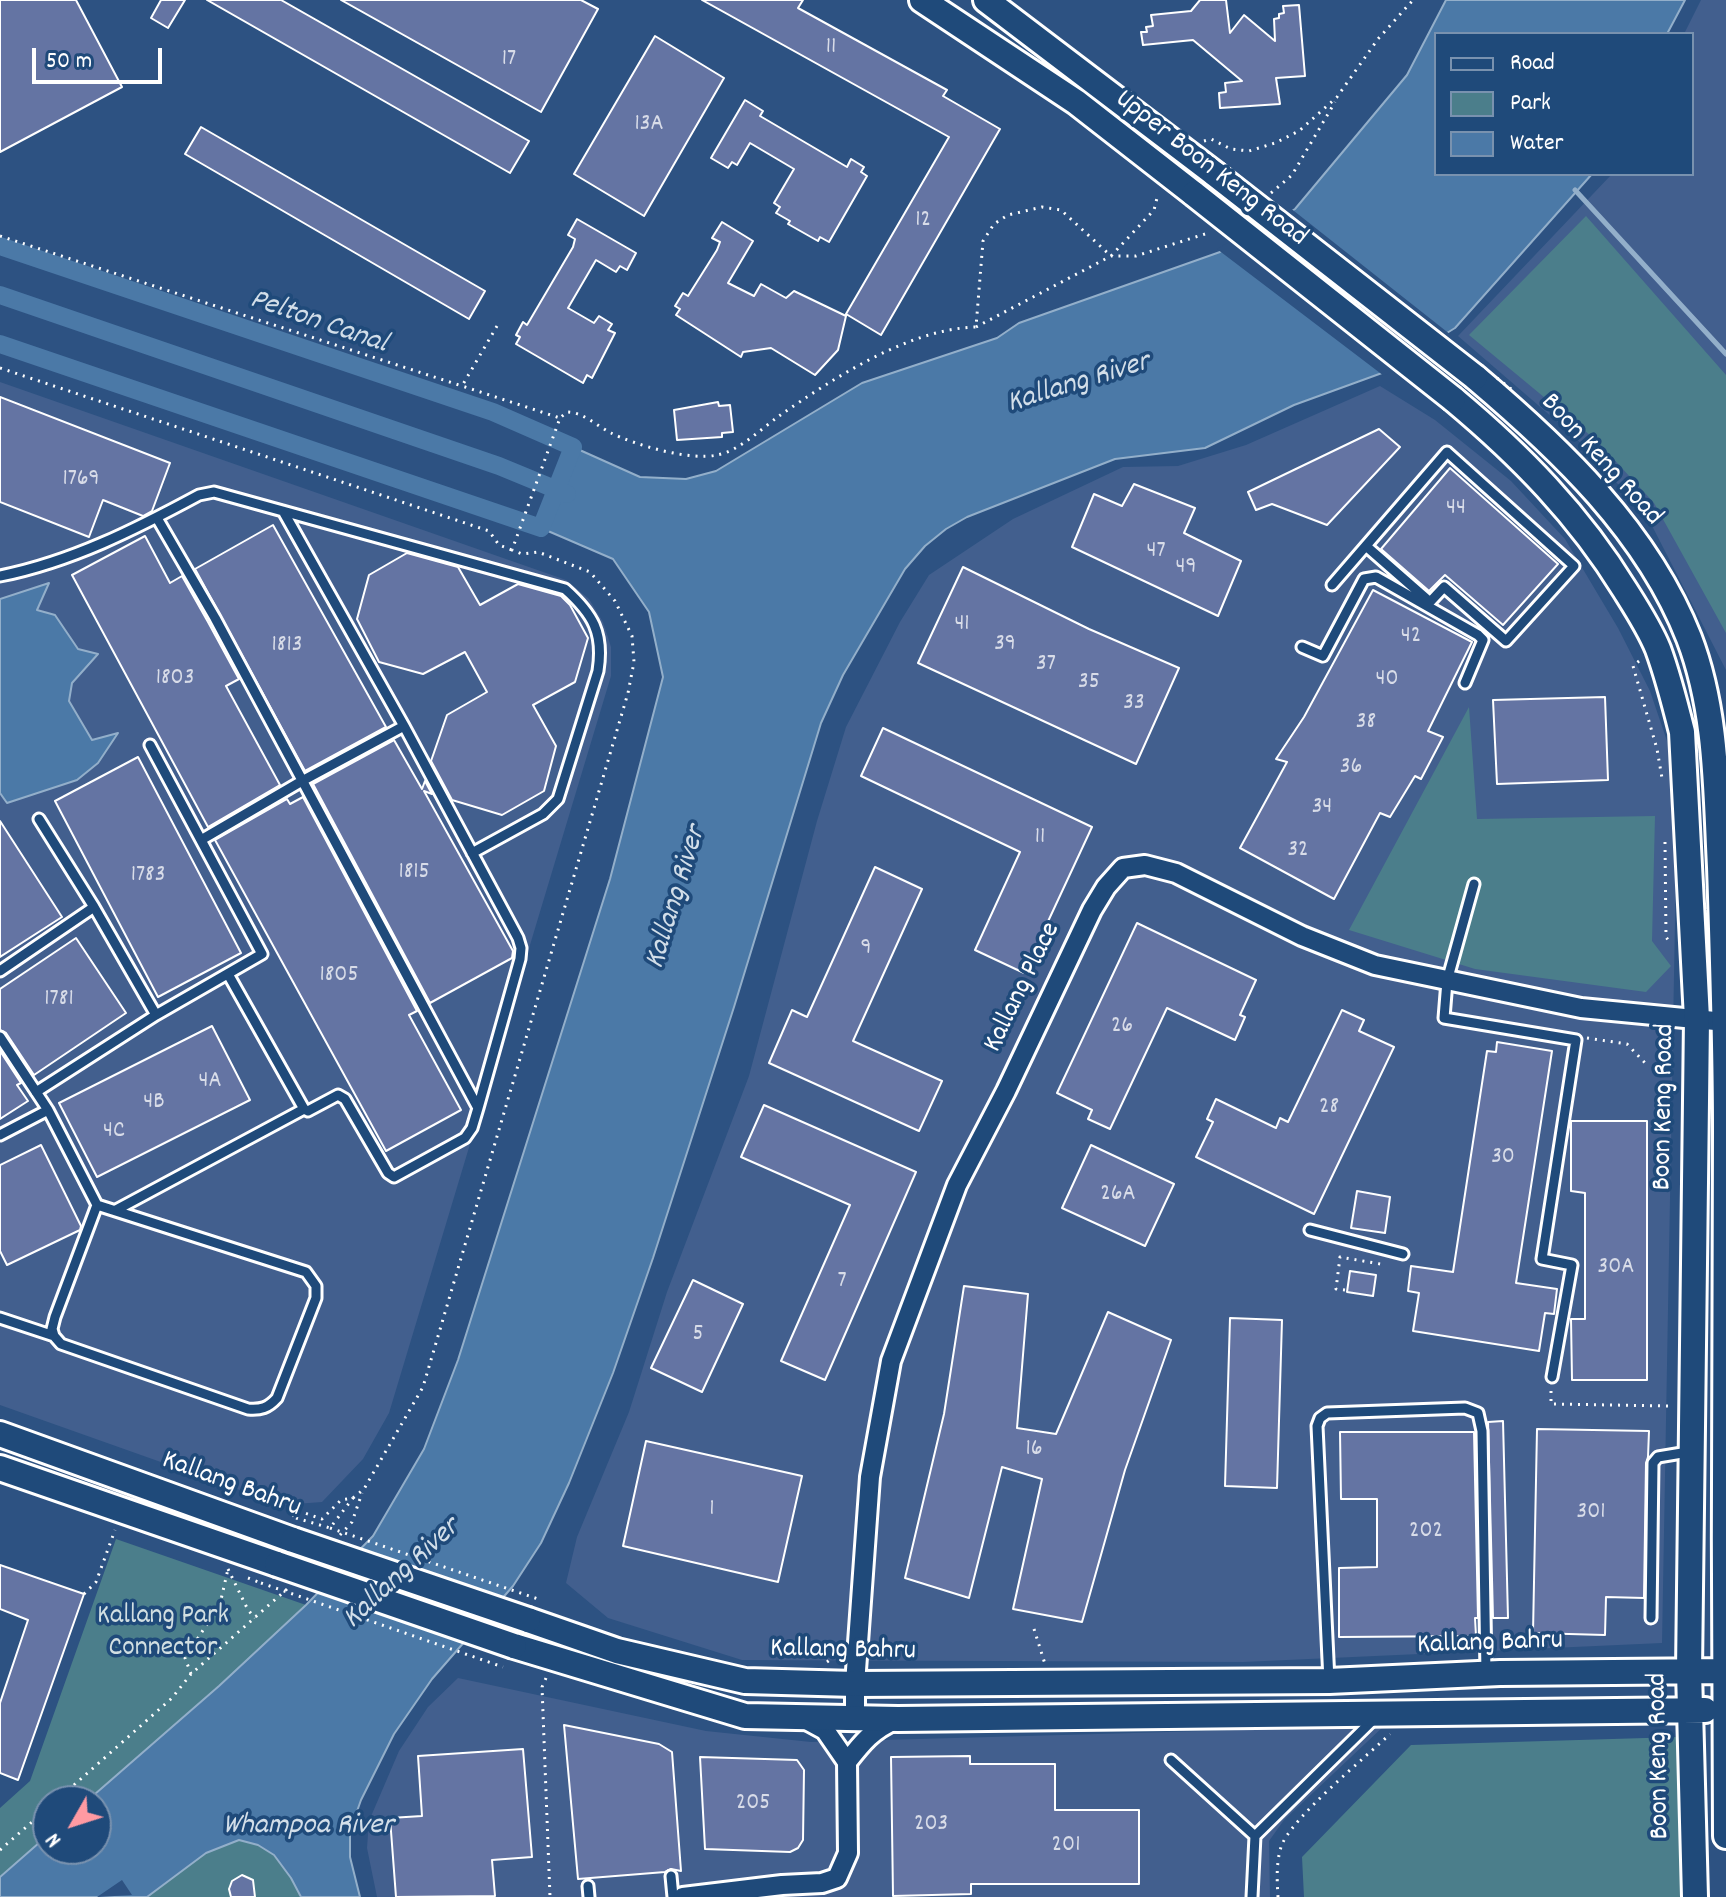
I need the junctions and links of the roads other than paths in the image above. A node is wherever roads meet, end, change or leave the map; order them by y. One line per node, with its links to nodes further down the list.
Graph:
1 (922, 0): 4 (main road, Upper Boon Keng Road, bridge)
2 (986, 0): 3 (main road, Upper Boon Keng Road, bridge)
3 (1475, 377): 15 (main road, Boon Keng Road)
4 (1453, 399): 25 (main road, Boon Keng Road)
5 (283, 511): 6 (lane); 12 (lane); 18 (lane)
6 (157, 518): 8 (lane); 14 (lane)
7 (1366, 546): 7 (lane); 9 (lane)
8 (0, 576)
9 (1332, 585)
10 (1302, 647): 11 (lane)
11 (1465, 683)
12 (404, 726): 14 (lane); 18 (lane)
13 (150, 745): 17 (lane)
14 (302, 781): 17 (lane); 29 (lane)
15 (1721, 781): 26 (main road, Boon Keng Road)
16 (39, 819): 20 (lane)
17 (201, 840): 22 (lane)
18 (472, 853): 29 (lane)
19 (1474, 884): 23 (lane)
20 (94, 907): 21 (lane); 24 (lane)
21 (0, 971)
22 (228, 974): 24 (lane); 30 (lane)
23 (1447, 981): 25 (street, Kallang Place); 39 (lane); 48 (street, Kallang Place)
24 (156, 1015): 28 (lane)
25 (1697, 1019): 26 (street, Kallang Place); 41 (main road, Boon Keng Road)
26 (1726, 1022): 45 (main road, Boon Keng Road)
27 (0, 1037): 28 (lane)
28 (36, 1092): 31 (lane)
29 (478, 1108): 30 (lane)
30 (304, 1109): 34 (lane)
31 (48, 1110): 32 (lane); 33 (lane)
32 (0, 1135)
33 (97, 1205): 34 (lane); 38 (lane)
34 (116, 1210): 38 (lane)
35 (1310, 1230): 36 (lane)
36 (1403, 1254)
37 (0, 1318): 38 (lane)
38 (54, 1336)
39 (1552, 1377)
40 (0, 1434): 48 (main road, Kallang Bahru, bridge)
41 (1692, 1452): 43 (lane); 44 (main road, Boon Keng Road)
42 (0, 1468): 51 (main road, Kallang Bahru, bridge)
43 (1651, 1618)
44 (1689, 1671): 45 (main road, Kallang Bahru); 46 (main road, Kallang Bahru); 50 (main road, Boon Keng Road)
45 (1725, 1671): 49 (main road, Boon Keng Road)
46 (1486, 1674): 47 (main road, Kallang Bahru); 47 (lane)
47 (1329, 1681): 48 (main road, Kallang Bahru)
48 (855, 1684): 52 (street, Kallang Place)
49 (1725, 1709): 50 (main road, Kallang Bahru); 58 (main road, Boon Keng Road)
50 (1690, 1710): 54 (main road, Kallang Bahru); 65 (main road, Boon Keng Road)
51 (800, 1717): 52 (main road, Kallang Bahru); 56 (street)
52 (855, 1717): 53 (main road, Kallang Bahru)
53 (898, 1719): 54 (main road, Kallang Bahru); 56 (street)
54 (1386, 1722): 57 (lane)
55 (1171, 1760): 57 (lane)
56 (847, 1762): 63 (street)
57 (1255, 1836): 64 (lane)
58 (1726, 1836)
59 (671, 1876): 62 (lane)
60 (588, 1886): 61 (lane)
61 (589, 1897)
62 (673, 1897)
63 (683, 1897)
64 (1252, 1897)
65 (1695, 1897)

